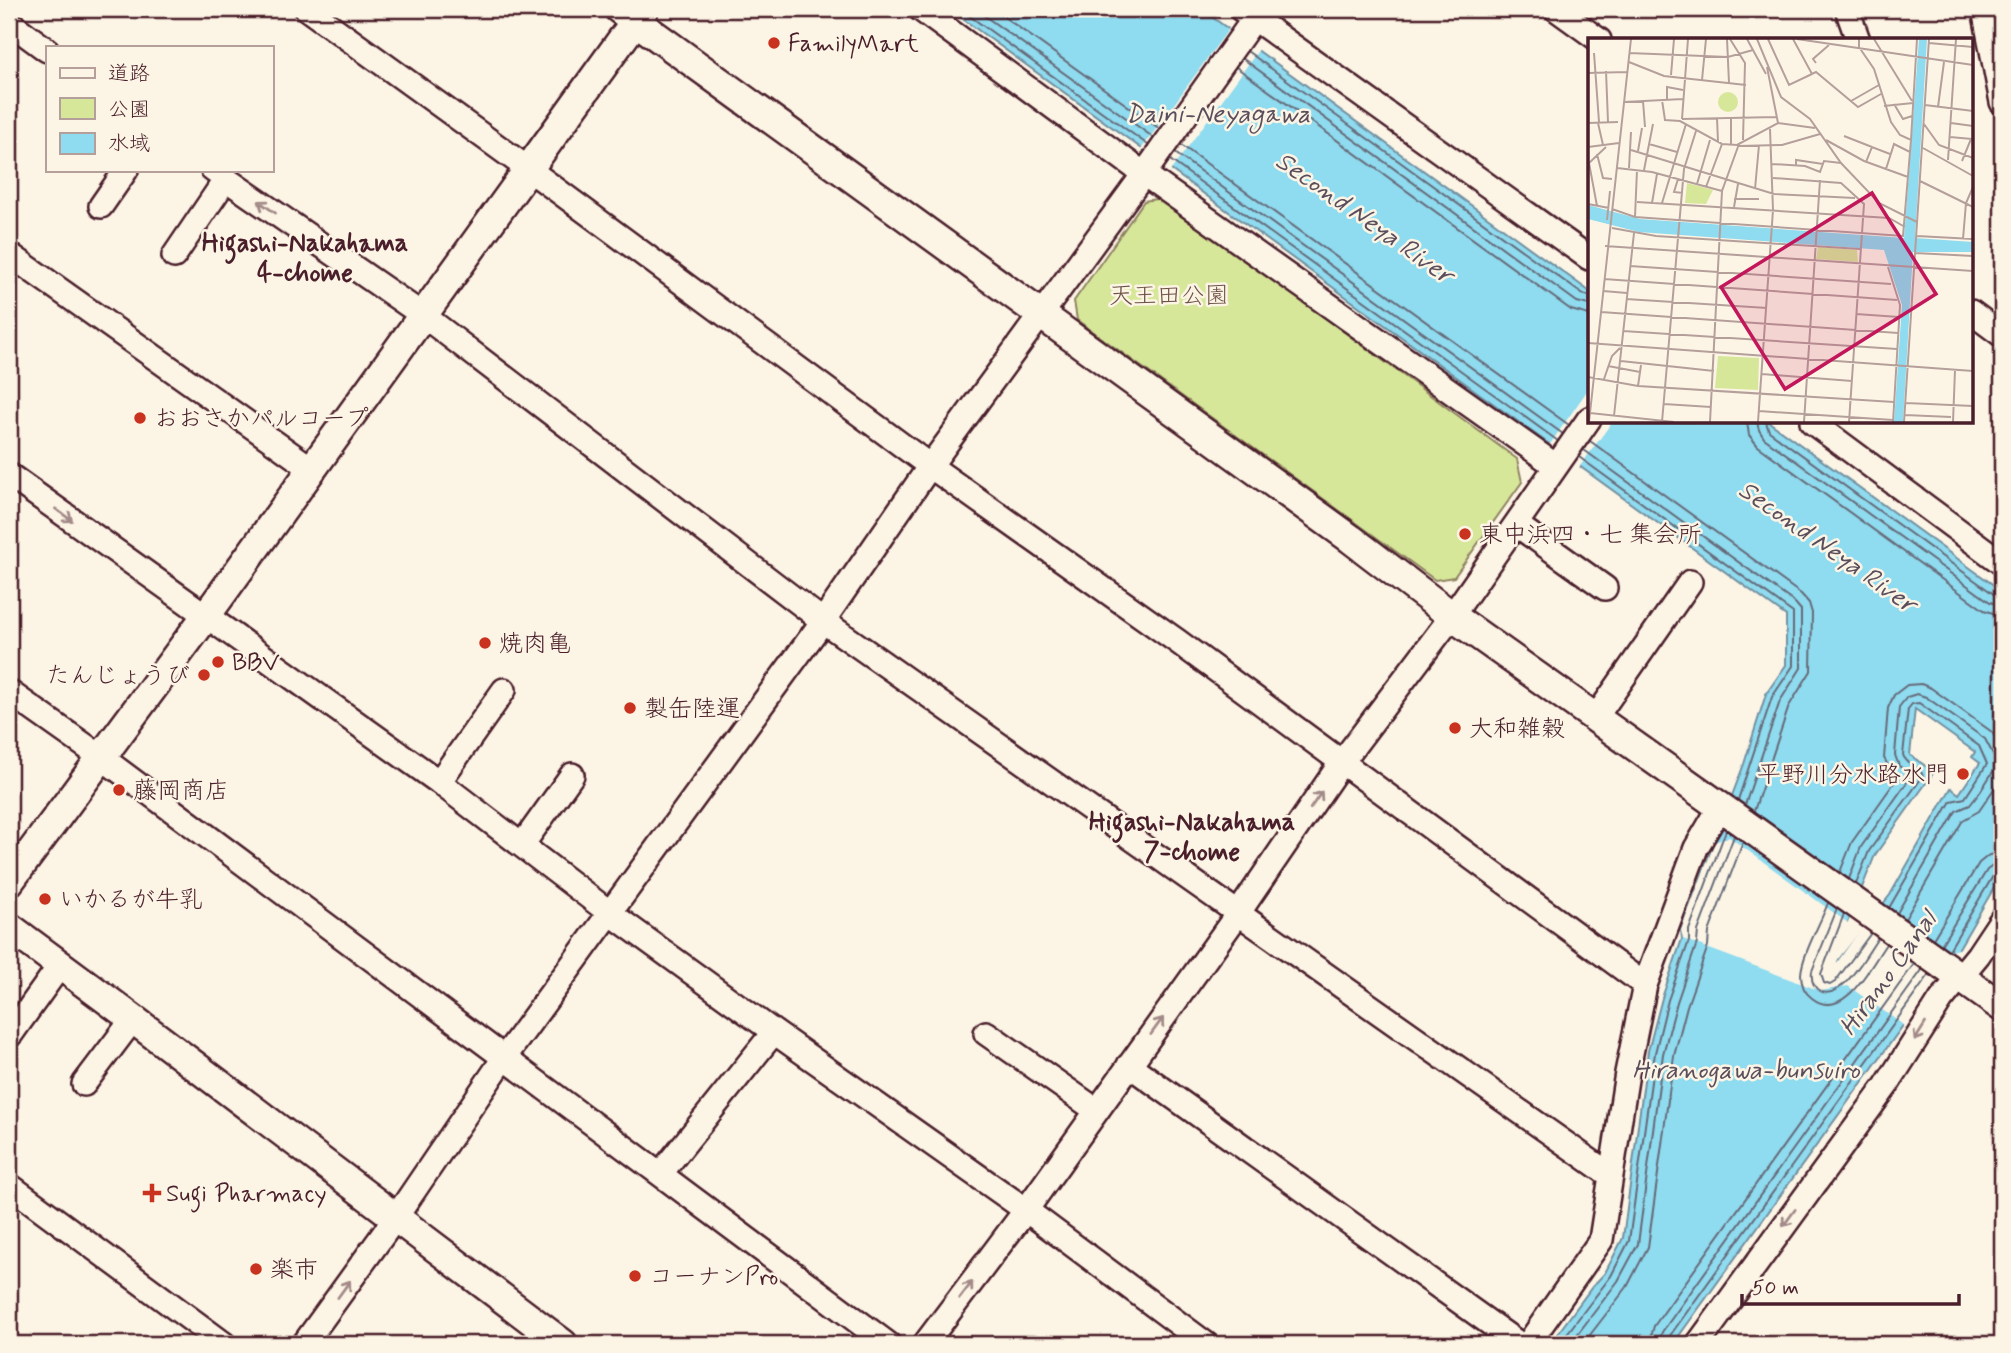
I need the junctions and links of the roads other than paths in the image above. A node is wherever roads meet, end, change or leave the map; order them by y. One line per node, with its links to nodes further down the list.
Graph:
1 (307, 9): 14 (street)
2 (920, 9): 13 (street)
3 (1556, 9): 9 (street)
4 (1847, 9): 10 (street)
5 (1984, 9): 12 (street)
6 (633, 13): 14 (street); 22 (street)
7 (1250, 18): 13 (street); 20 (street)
8 (9, 22): 11 (street)
9 (1596, 38)
10 (1857, 38)
11 (46, 49)
12 (2002, 102)
13 (1149, 168): 22 (street); 27 (street)
14 (527, 169): 23 (street); 28 (street)
15 (125, 172): 17 (street)
16 (219, 174): 19 (street); 23 (street, one-way to 16)
17 (101, 206)
18 (9, 254): 29 (street)
19 (174, 257)
20 (1588, 257)
21 (1972, 313): 24 (street)
22 (1042, 314): 28 (street); 36 (street)
23 (424, 316): 29 (street); 37 (street)
24 (2002, 335)
25 (1588, 420): 27 (street)
26 (1815, 424): 32 (street)
27 (1558, 464): 31 (street)
28 (930, 466): 37 (street); 42 (street)
29 (312, 468): 35 (street)
30 (9, 475): 35 (street, one-way to 35)
31 (1517, 525): 34 (street); 36 (street)
32 (2002, 563)
33 (1690, 582): 40 (street)
34 (1605, 588)
35 (206, 616): 41 (street); 44 (street)
36 (1452, 616): 40 (street); 42 (street)
37 (824, 621): 48 (street); 49 (street)
38 (504, 691): 44 (street)
39 (9, 692): 41 (street)
40 (1596, 717): 45 (street)
41 (101, 757): 47 (street); 60 (street)
42 (1341, 763): 49 (street, one-way to 42); 54 (street)
43 (572, 775): 46 (street)
44 (439, 782): 46 (street)
45 (1720, 807): 53 (street); 54 (street)
46 (522, 845): 48 (street)
47 (9, 882)
48 (610, 913): 57 (street); 60 (street)
49 (1237, 915): 61 (street, one-way to 49); 65 (street)
50 (2002, 919): 53 (street)
51 (9, 927): 52 (street)
52 (61, 964): 56 (street); 59 (street)
53 (1955, 973): 55 (street); 77 (street, one-way to 77)
54 (1645, 985): 65 (street)
55 (2002, 1007)
56 (133, 1019): 62 (street); 68 (street)
57 (774, 1032): 64 (street); 67 (street)
58 (986, 1033): 63 (street)
59 (11, 1034)
60 (504, 1058): 64 (street); 68 (street)
61 (1129, 1065): 63 (street); 75 (street)
62 (84, 1084)
63 (1096, 1111): 67 (street)
64 (661, 1173): 72 (street)
65 (1610, 1175): 76 (street)
66 (9, 1185): 69 (street)
67 (1026, 1210): 73 (street, one-way to 67); 74 (street)
68 (396, 1217): 70 (street, one-way to 68); 71 (street)
69 (224, 1344)
70 (304, 1344)
71 (563, 1344)
72 (888, 1344)
73 (925, 1344)
74 (1206, 1344)
75 (1519, 1344)
76 (1528, 1344)
77 (1698, 1344)

